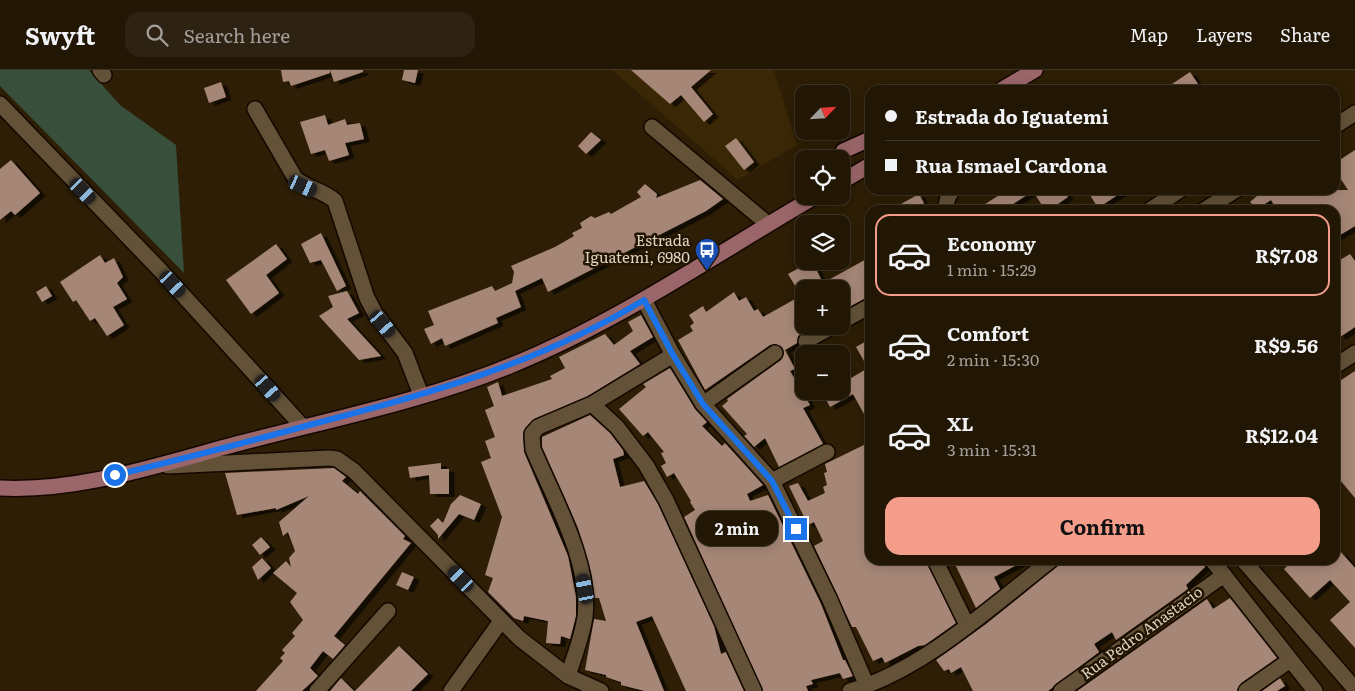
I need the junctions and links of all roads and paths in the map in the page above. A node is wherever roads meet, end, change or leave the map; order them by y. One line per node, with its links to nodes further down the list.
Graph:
1 (1035, 70): 2 (main road)
2 (1010, 85)
3 (0, 104): 30 (street)
4 (255, 109): 27 (street)
5 (1355, 113): 6 (street)
6 (1340, 123)
7 (652, 127): 17 (street)
8 (865, 141): 9 (main road)
9 (845, 150)
10 (865, 168): 11 (main road)
11 (850, 177)
12 (1172, 195): 15 (street)
13 (1228, 195): 16 (street)
14 (801, 205): 17 (main road)
15 (1158, 205)
16 (1212, 205)
17 (768, 224): 18 (main road)
18 (644, 300): 25 (street); 27 (main road)
19 (865, 309): 20 (street)
20 (850, 317)
21 (817, 335): 22 (street)
22 (806, 341)
23 (775, 353): 29 (street)
24 (1355, 353): 26 (street)
25 (673, 355): 28 (street); 29 (street)
26 (1340, 363)
27 (421, 395): 30 (main road)
28 (592, 404): 44 (street); 50 (street)
29 (703, 404): 33 (street)
30 (303, 427): 32 (main road)
31 (827, 452): 33 (street)
32 (153, 466): 34 (main road); 41 (street)
33 (772, 481): 45 (street)
34 (0, 488)
35 (937, 565): 42 (street)
36 (1045, 565): 42 (street)
37 (1216, 565): 39 (street)
38 (1247, 565): 46 (street)
39 (1224, 575): 43 (street); 52 (street, Rua Pedro Anastacio)
40 (388, 611): 47 (street)
41 (501, 621): 44 (street); 48 (street)
42 (967, 625): 45 (street)
43 (1290, 660): 53 (street); 54 (street)
44 (568, 676): 49 (street)
45 (867, 686): 51 (street)
46 (1355, 689)
47 (317, 691)
48 (451, 691)
49 (601, 691)
50 (754, 691)
51 (850, 691)
52 (1061, 691)
53 (1246, 691)
54 (1315, 691)

